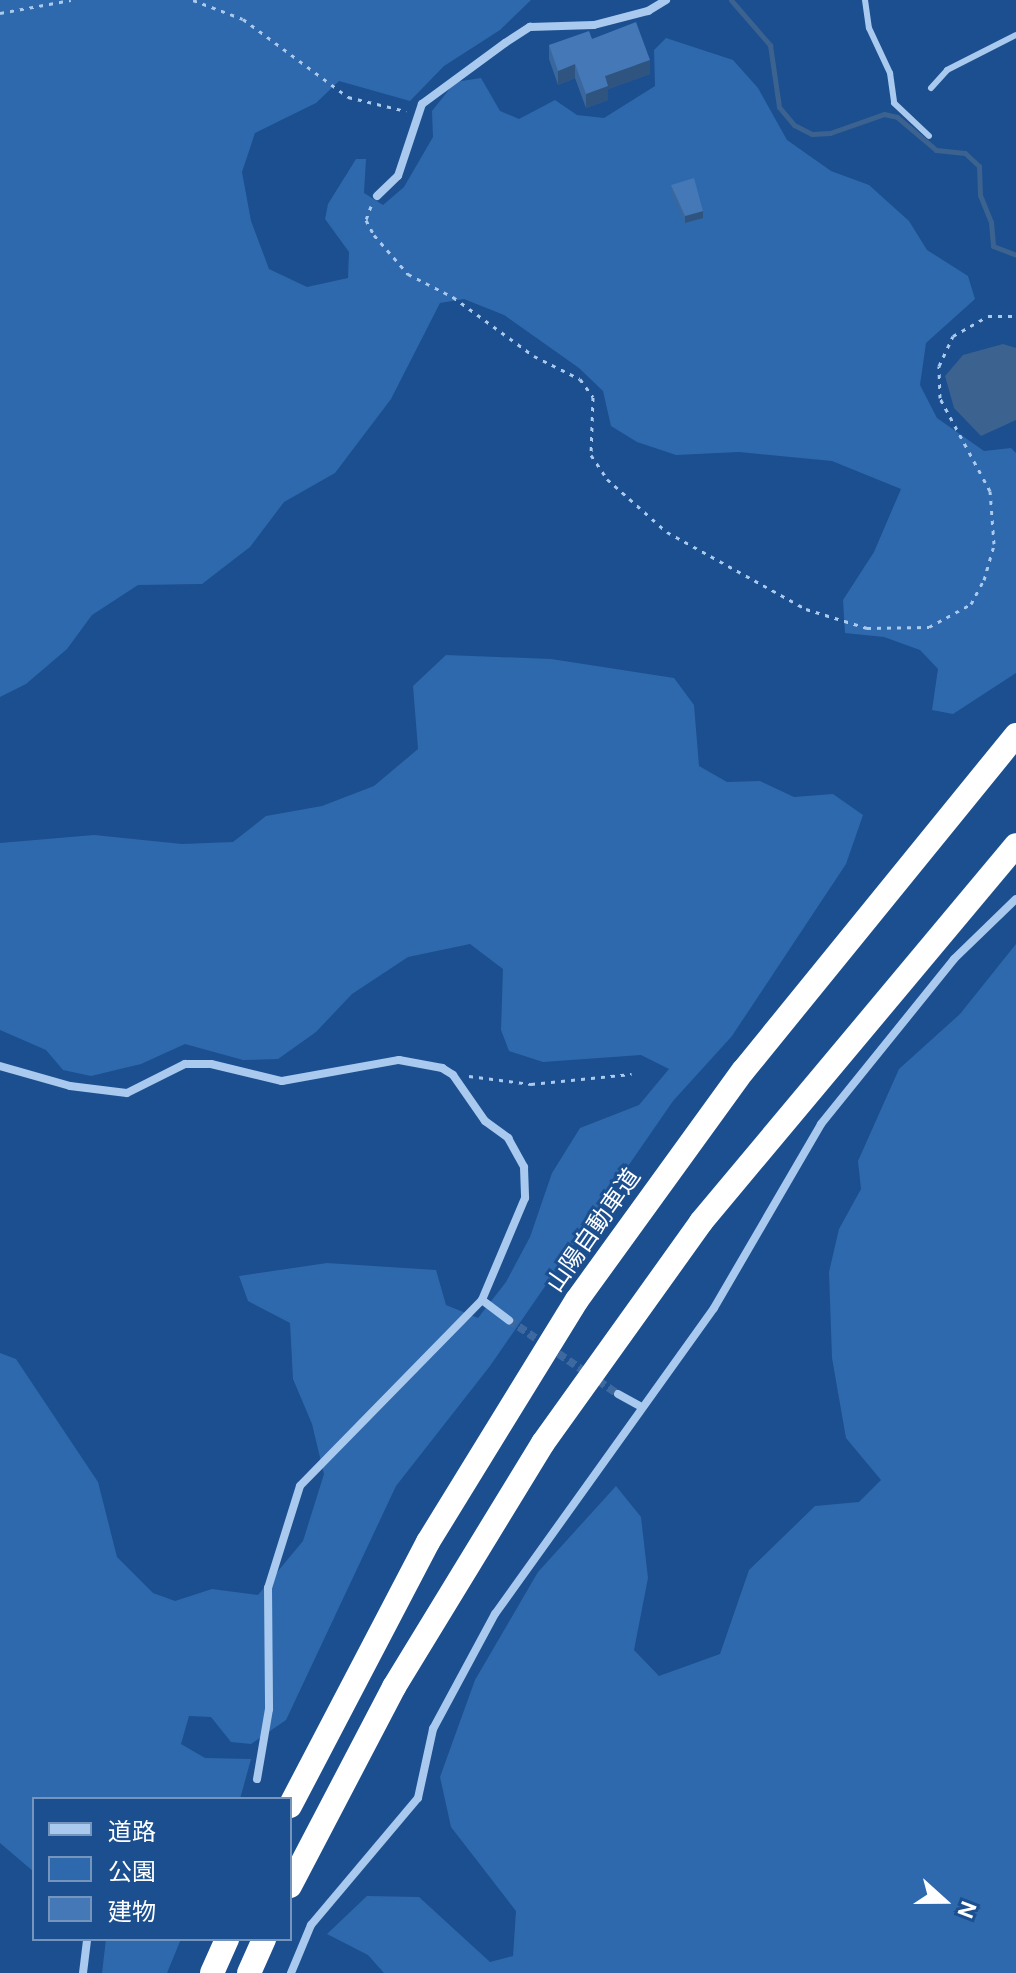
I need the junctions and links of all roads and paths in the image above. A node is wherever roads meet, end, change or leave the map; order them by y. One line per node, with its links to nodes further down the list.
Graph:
1 (71, 0): 5 (path)
2 (193, 0): 8 (path)
3 (666, 0): 8 (street)
4 (865, 0): 9 (lane)
5 (0, 13)
6 (1016, 35): 7 (lane)
7 (931, 88)
8 (416, 114): 10 (street)
9 (929, 136)
10 (377, 196): 11 (path)
11 (1016, 316)
12 (1016, 735): 23 (highway, 山陽自動車道)
13 (1016, 845): 24 (highway)
14 (1016, 899): 21 (street)
15 (0, 1066): 17 (street)
16 (632, 1074): 17 (path)
17 (453, 1075): 18 (street)
18 (482, 1300): 19 (street); 22 (street)
19 (509, 1320)
20 (618, 1394): 21 (street)
21 (641, 1407): 31 (street)
22 (257, 1779)
23 (292, 1802)
24 (292, 1882)
25 (87, 1941): 28 (street)
26 (226, 1941): 29 (highway)
27 (263, 1941): 30 (highway)
28 (83, 1973)
29 (212, 1973)
30 (249, 1973)
31 (291, 1973)

